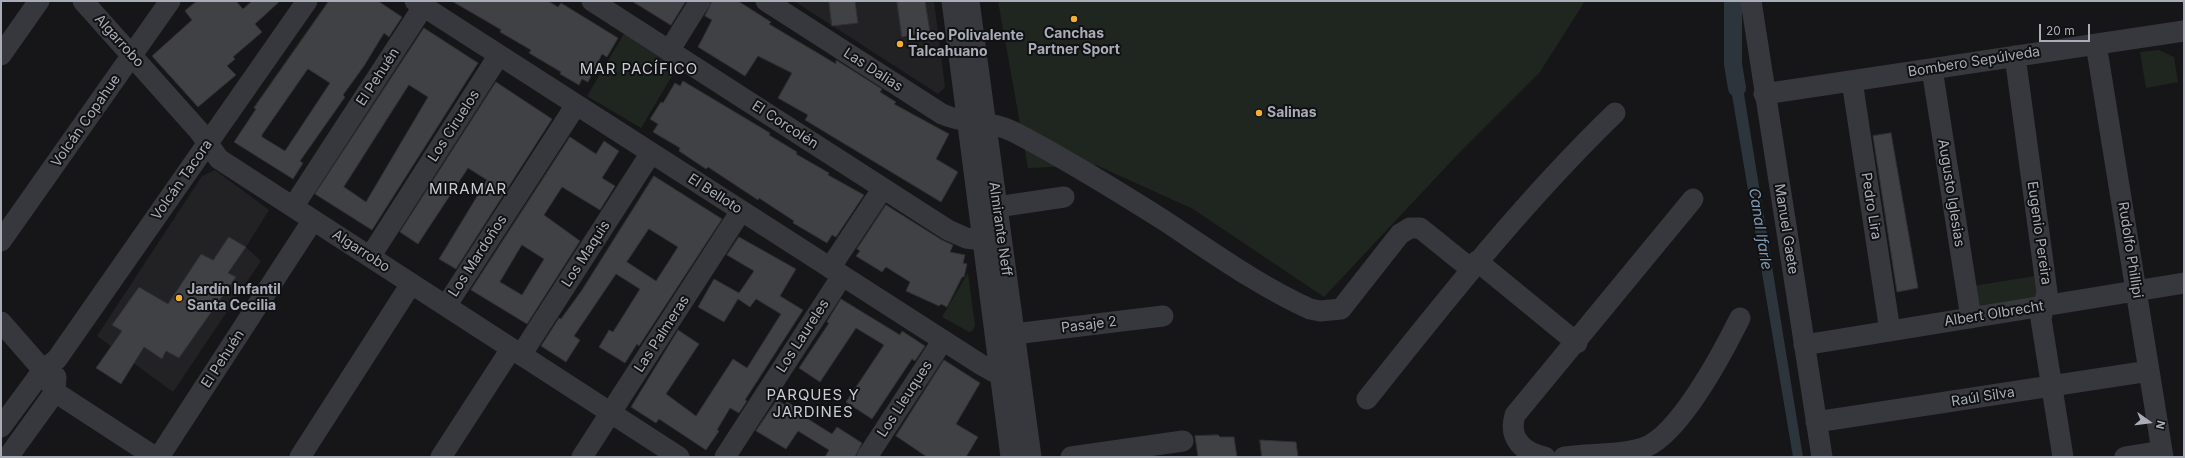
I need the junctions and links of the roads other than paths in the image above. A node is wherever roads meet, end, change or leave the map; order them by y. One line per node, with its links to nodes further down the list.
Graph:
1 (39, 1): 15 (street)
2 (83, 1): 16 (street, Algarrobo)
3 (170, 1): 16 (street, Volcán Copahue)
4 (307, 1): 25 (street, Volcán Tacora)
5 (592, 1): 14 (street, El Corcolén)
6 (700, 1): 14 (street)
7 (766, 1): 24 (street, Las Dalias)
8 (952, 1): 24 (street, Almirante Neff)
9 (969, 1): 24 (street, Almirante Neff)
10 (1751, 1): 21 (street, Manuel Gaete)
11 (419, 4): 17 (street, El Belloto); 30 (street, El Pehuén)
12 (2184, 31): 13 (street, Bombero Sepúlveda)
13 (2096, 44): 18 (street, Bombero Sepúlveda); 41 (street, Rudolfo Phillipi)
14 (669, 51): 27 (street, El Corcolén)
15 (1, 55)
16 (132, 56): 25 (street, Algarrobo); 35 (street, Volcán Copahue)
17 (499, 56): 22 (street, El Belloto); 36 (street, Los Ciruelos)
18 (2015, 56): 19 (street, Bombero Sepúlveda); 43 (street, Eugenio Pereira)
19 (1932, 69): 20 (street, Bombero Sepúlveda); 46 (street, Augusto Iglesias)
20 (1852, 81): 21 (street, Bombero Sepúlveda); 48 (street, Pedro Lira)
21 (1764, 94): 52 (street, Manuel Gaete)
22 (576, 105): 26 (street, El Belloto); 42 (street, Los Mardoños)
23 (1615, 113): 37 (street)
24 (977, 123): 31 (street, Almirante Neff); 34 (street, Almirante Neff); 37 (street, Las Dalias)
25 (208, 143): 30 (street, Algarrobo); 54 (street, Volcán Tacora)
26 (651, 153): 32 (street, El Belloto); 53 (street, Los Maquis)
27 (883, 188): 34 (street, El Corcolén); 38 (street, Los Laureles)
28 (1064, 197): 31 (street)
29 (1693, 199): 51 (street)
30 (292, 207): 33 (street, Algarrobo)
31 (997, 207): 49 (street, Almirante Neff)
32 (742, 211): 38 (street, El Belloto); 60 (street, Las Palmeras)
33 (313, 220): 36 (street, Algarrobo); 67 (street, El Pehuén)
34 (982, 240): 56 (street, Almirante Neff)
35 (1, 241)
36 (370, 257): 40 (street, Algarrobo)
37 (1474, 265): 51 (street); 59 (street)
38 (836, 272): 50 (street, El Belloto); 72 (street, Los Laureles)
39 (2184, 283): 41 (street, Albert Olbrecht)
40 (411, 284): 42 (street, Algarrobo); 68 (street)
41 (2136, 291): 43 (street, Albert Olbrecht); 55 (street, Rudolfo Phillipi)
42 (446, 306): 53 (street, Algarrobo)
43 (2044, 306): 46 (street, Albert Olbrecht); 57 (street, Eugenio Pereira)
44 (1163, 316): 49 (street, Pasaje 2)
45 (1740, 318): 78 (street)
46 (1971, 318): 48 (street, Albert Olbrecht)
47 (1, 322): 54 (street)
48 (1890, 331): 52 (street, Albert Olbrecht)
49 (1014, 334): 56 (street, Almirante Neff)
50 (943, 340): 56 (street, El Belloto); 73 (street, Los Lleuques)
51 (1577, 343): 77 (street)
52 (1804, 345): 61 (street, Manuel Gaete)
53 (516, 352): 60 (street, Algarrobo); 69 (street, Los Maquis)
54 (50, 364): 58 (street); 62 (street, Volcán Tacora)
55 (2149, 371): 57 (street, Raúl Silva); 64 (street, Rudolfo Phillipi)
56 (1010, 374): 74 (street, Almirante Neff); 75 (street, Almirante Neff)
57 (2052, 386): 61 (street, Raúl Silva); 80 (street, Eugenio Pereira)
58 (55, 392): 65 (street); 66 (street)
59 (1366, 399)
60 (611, 413): 70 (street, Las Palmeras); 71 (street, Algarrobo)
61 (1816, 422): 79 (street, Manuel Gaete)
62 (1, 427)
63 (1183, 441): 76 (street)
64 (2163, 454): 81 (street)
65 (8, 457)
66 (155, 457)
67 (159, 457)
68 (300, 457)
69 (442, 457)
70 (582, 457)
71 (679, 457)
72 (725, 457)
73 (867, 457)
74 (1011, 457)
75 (1031, 457)
76 (1071, 457)
77 (1545, 457)
78 (1564, 457)
79 (1822, 457)
80 (2063, 457)
81 (2125, 457)

